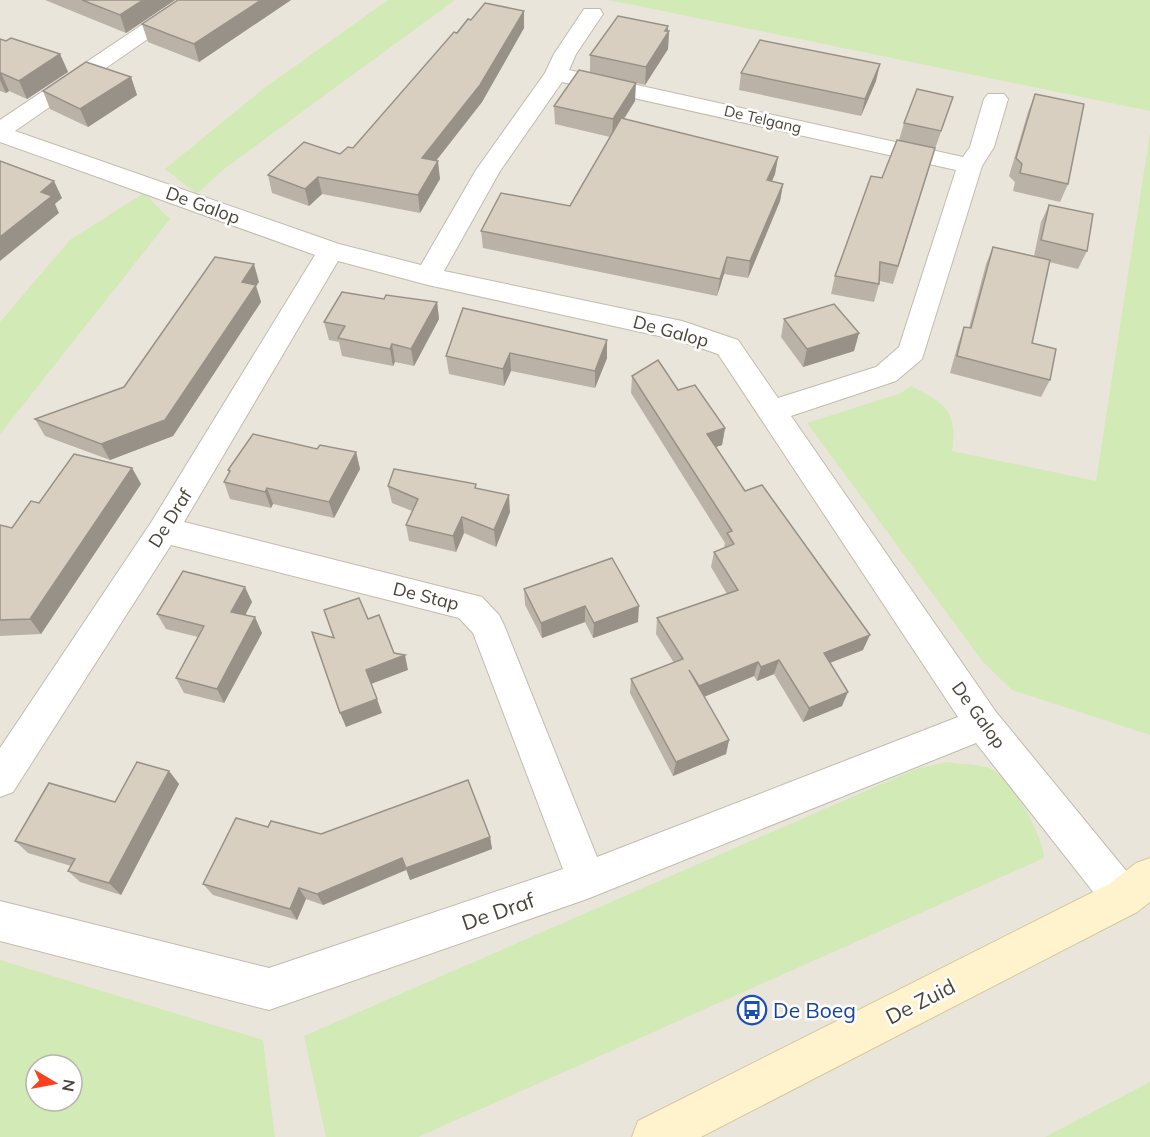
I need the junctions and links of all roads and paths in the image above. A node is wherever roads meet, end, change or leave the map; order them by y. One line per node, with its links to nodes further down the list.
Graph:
1 (193, 0): 5 (street)
2 (592, 14): 3 (street)
3 (556, 74): 6 (street, De Telgang); 8 (street)
4 (996, 99): 6 (street)
5 (0, 132): 7 (street, De Galop)
6 (970, 166): 9 (street)
7 (331, 251): 8 (street, De Galop); 10 (street, De Draf)
8 (428, 276): 9 (street, De Galop)
9 (773, 411): 11 (street, De Galop)
10 (163, 530): 12 (street, De Draf); 13 (street, De Stap)
11 (983, 724): 13 (street, De Draf); 14 (street, De Galop)
12 (0, 780)
13 (587, 880): 15 (street, De Draf)
14 (1141, 888): 16 (street, De Zuid)
15 (0, 921)
16 (654, 1137)

